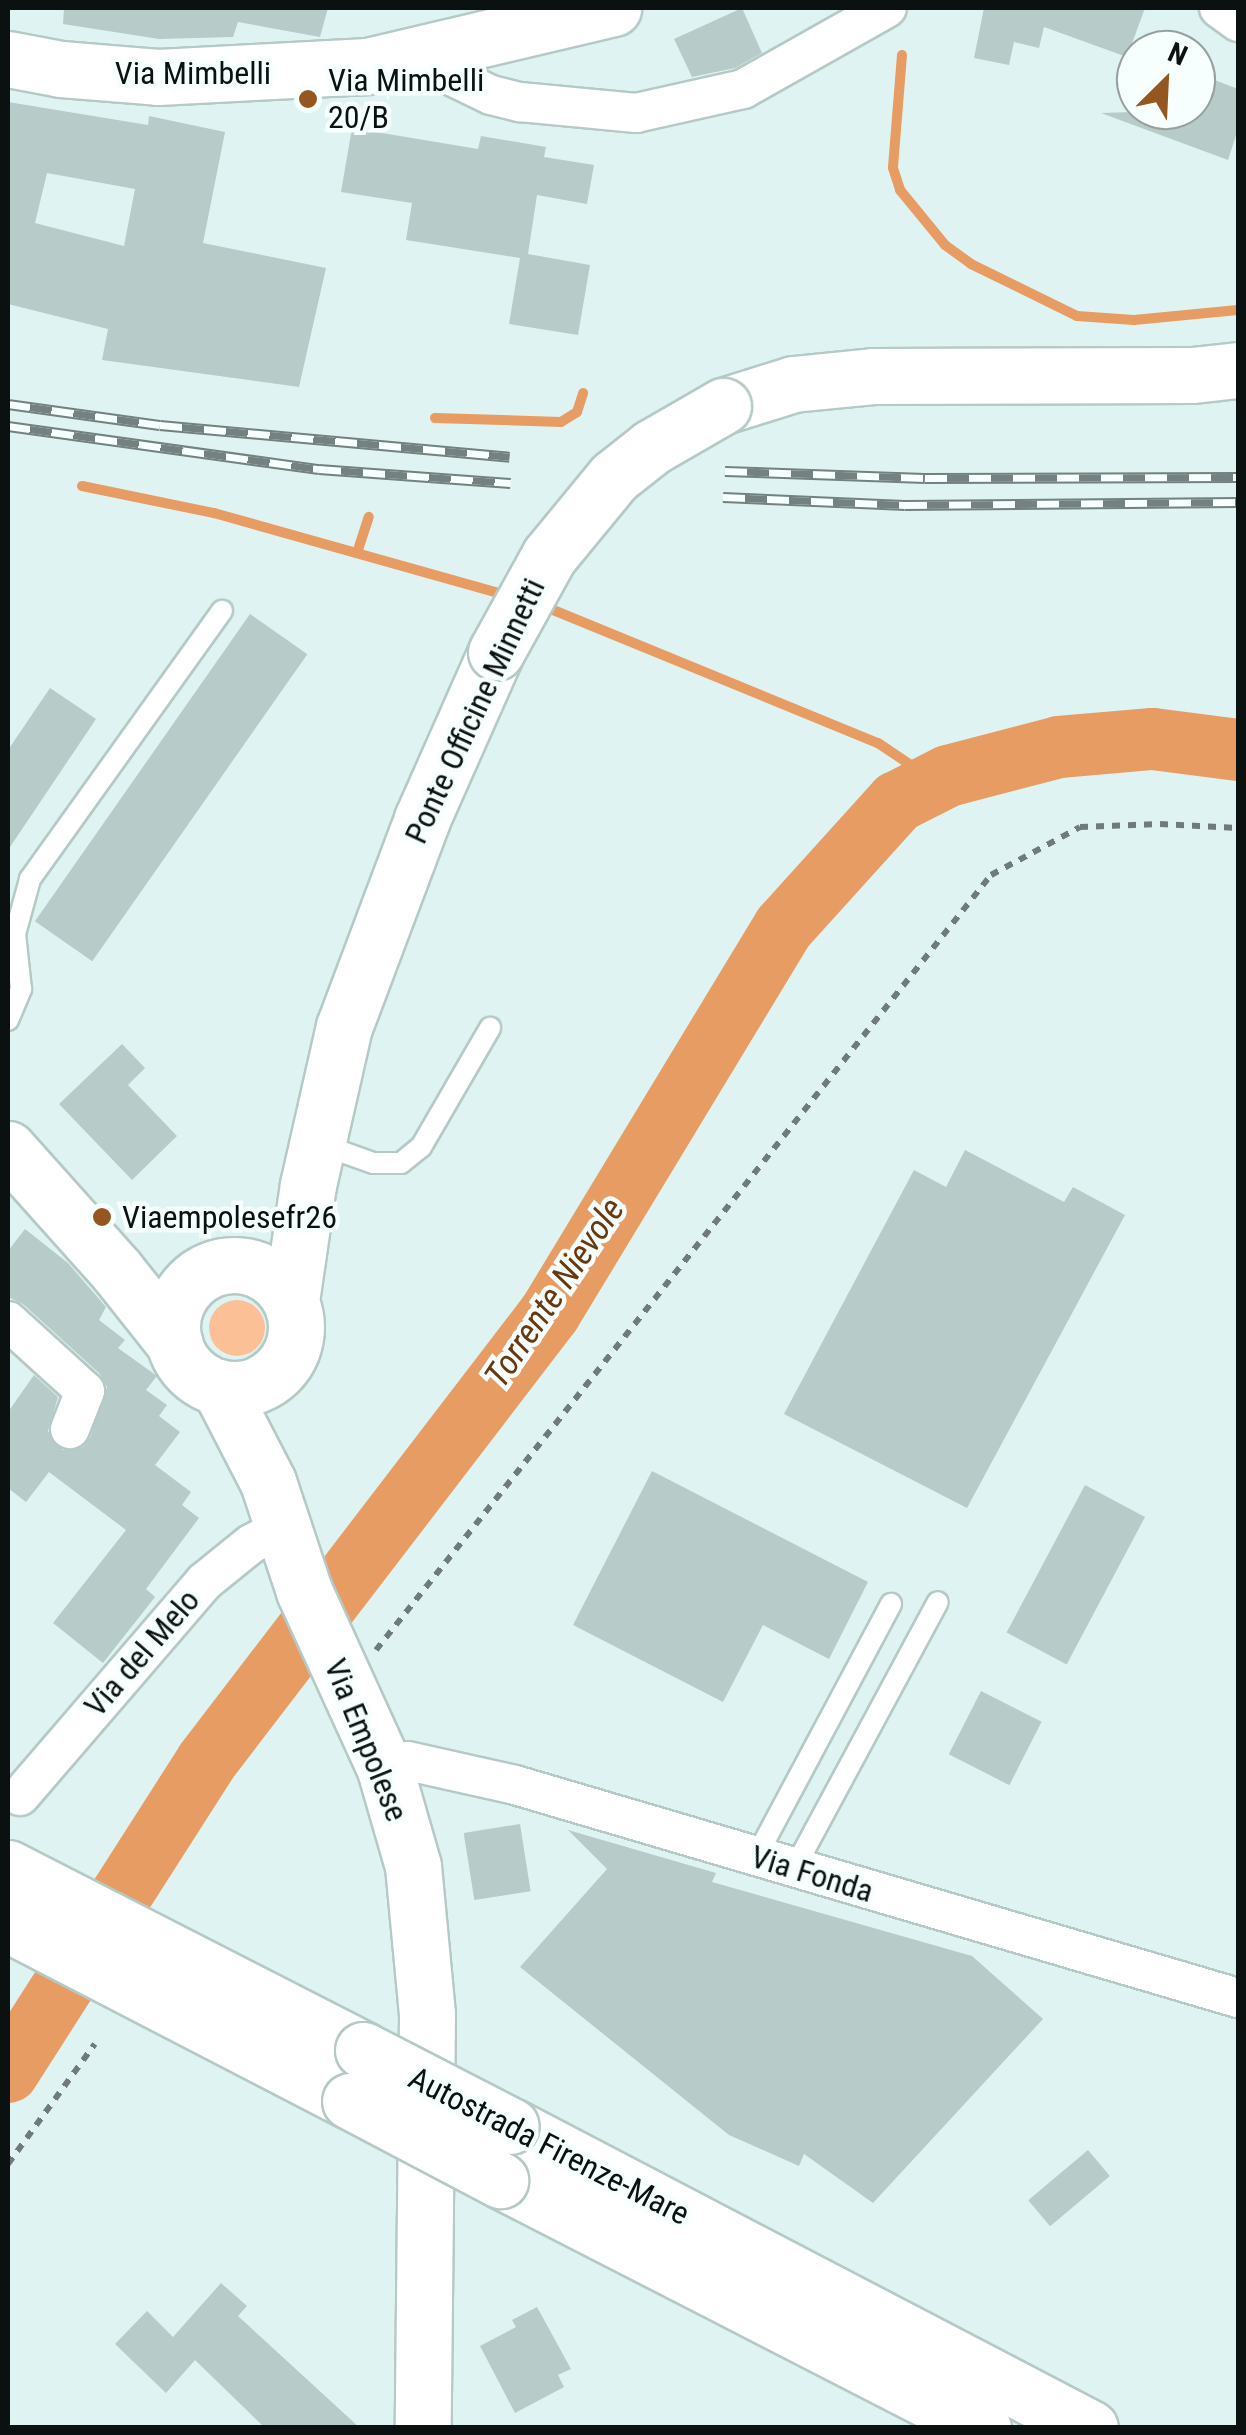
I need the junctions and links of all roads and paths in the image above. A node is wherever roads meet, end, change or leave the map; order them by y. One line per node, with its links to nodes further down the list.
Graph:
1 (613, 8): 5 (main road, Via Mimbelli)
2 (887, 8): 5 (street)
3 (1219, 8): 4 (street)
4 (1238, 22)
5 (414, 58): 6 (main road, Via Mimbelli)
6 (8, 60)
7 (1238, 370): 13 (main road, Ponte Officine Minnetti, bridge)
8 (222, 611): 10 (lane)
9 (1238, 828): 24 (path)
10 (8, 1020)
11 (490, 1028): 13 (lane)
12 (8, 1152): 16 (main road, Via Empolese)
13 (313, 1164): 14 (main road); 15 (main road, Ponte Officine Minnetti)
14 (229, 1266): 15 (main road); 16 (main road)
15 (290, 1301): 18 (main road, Via Empolese)
16 (178, 1320): 19 (main road, Via Empolese)
17 (8, 1321): 20 (street)
18 (278, 1372): 19 (main road); 21 (main road, Via Empolese)
19 (219, 1387): 21 (main road, Via Empolese)
20 (70, 1429)
21 (274, 1505): 24 (main road, Via Empolese); 26 (street, Via del Melo)
22 (938, 1602): 29 (lane)
23 (891, 1604): 27 (lane)
24 (348, 1687): 25 (main road, Via Empolese)
25 (385, 1769): 27 (street, Via Fonda); 36 (main road, Via Empolese)
26 (20, 1796)
27 (756, 1857): 29 (street, Via Fonda)
28 (8, 1868): 31 (main road, Autostrada Firenze-Mare)
29 (794, 1869): 32 (street, Via Fonda)
30 (8, 1924): 31 (main road, Autostrada Firenze-Mare)
31 (174, 1982): 34 (main road, Autostrada Firenze-Mare)
32 (1238, 1998)
33 (95, 2044): 35 (path)
34 (356, 2076): 37 (main road, Autostrada Firenze-Mare, bridge); 38 (main road, Autostrada Firenze-Mare, bridge)
35 (8, 2164)
36 (423, 2428)
37 (983, 2428)
38 (1090, 2428)

